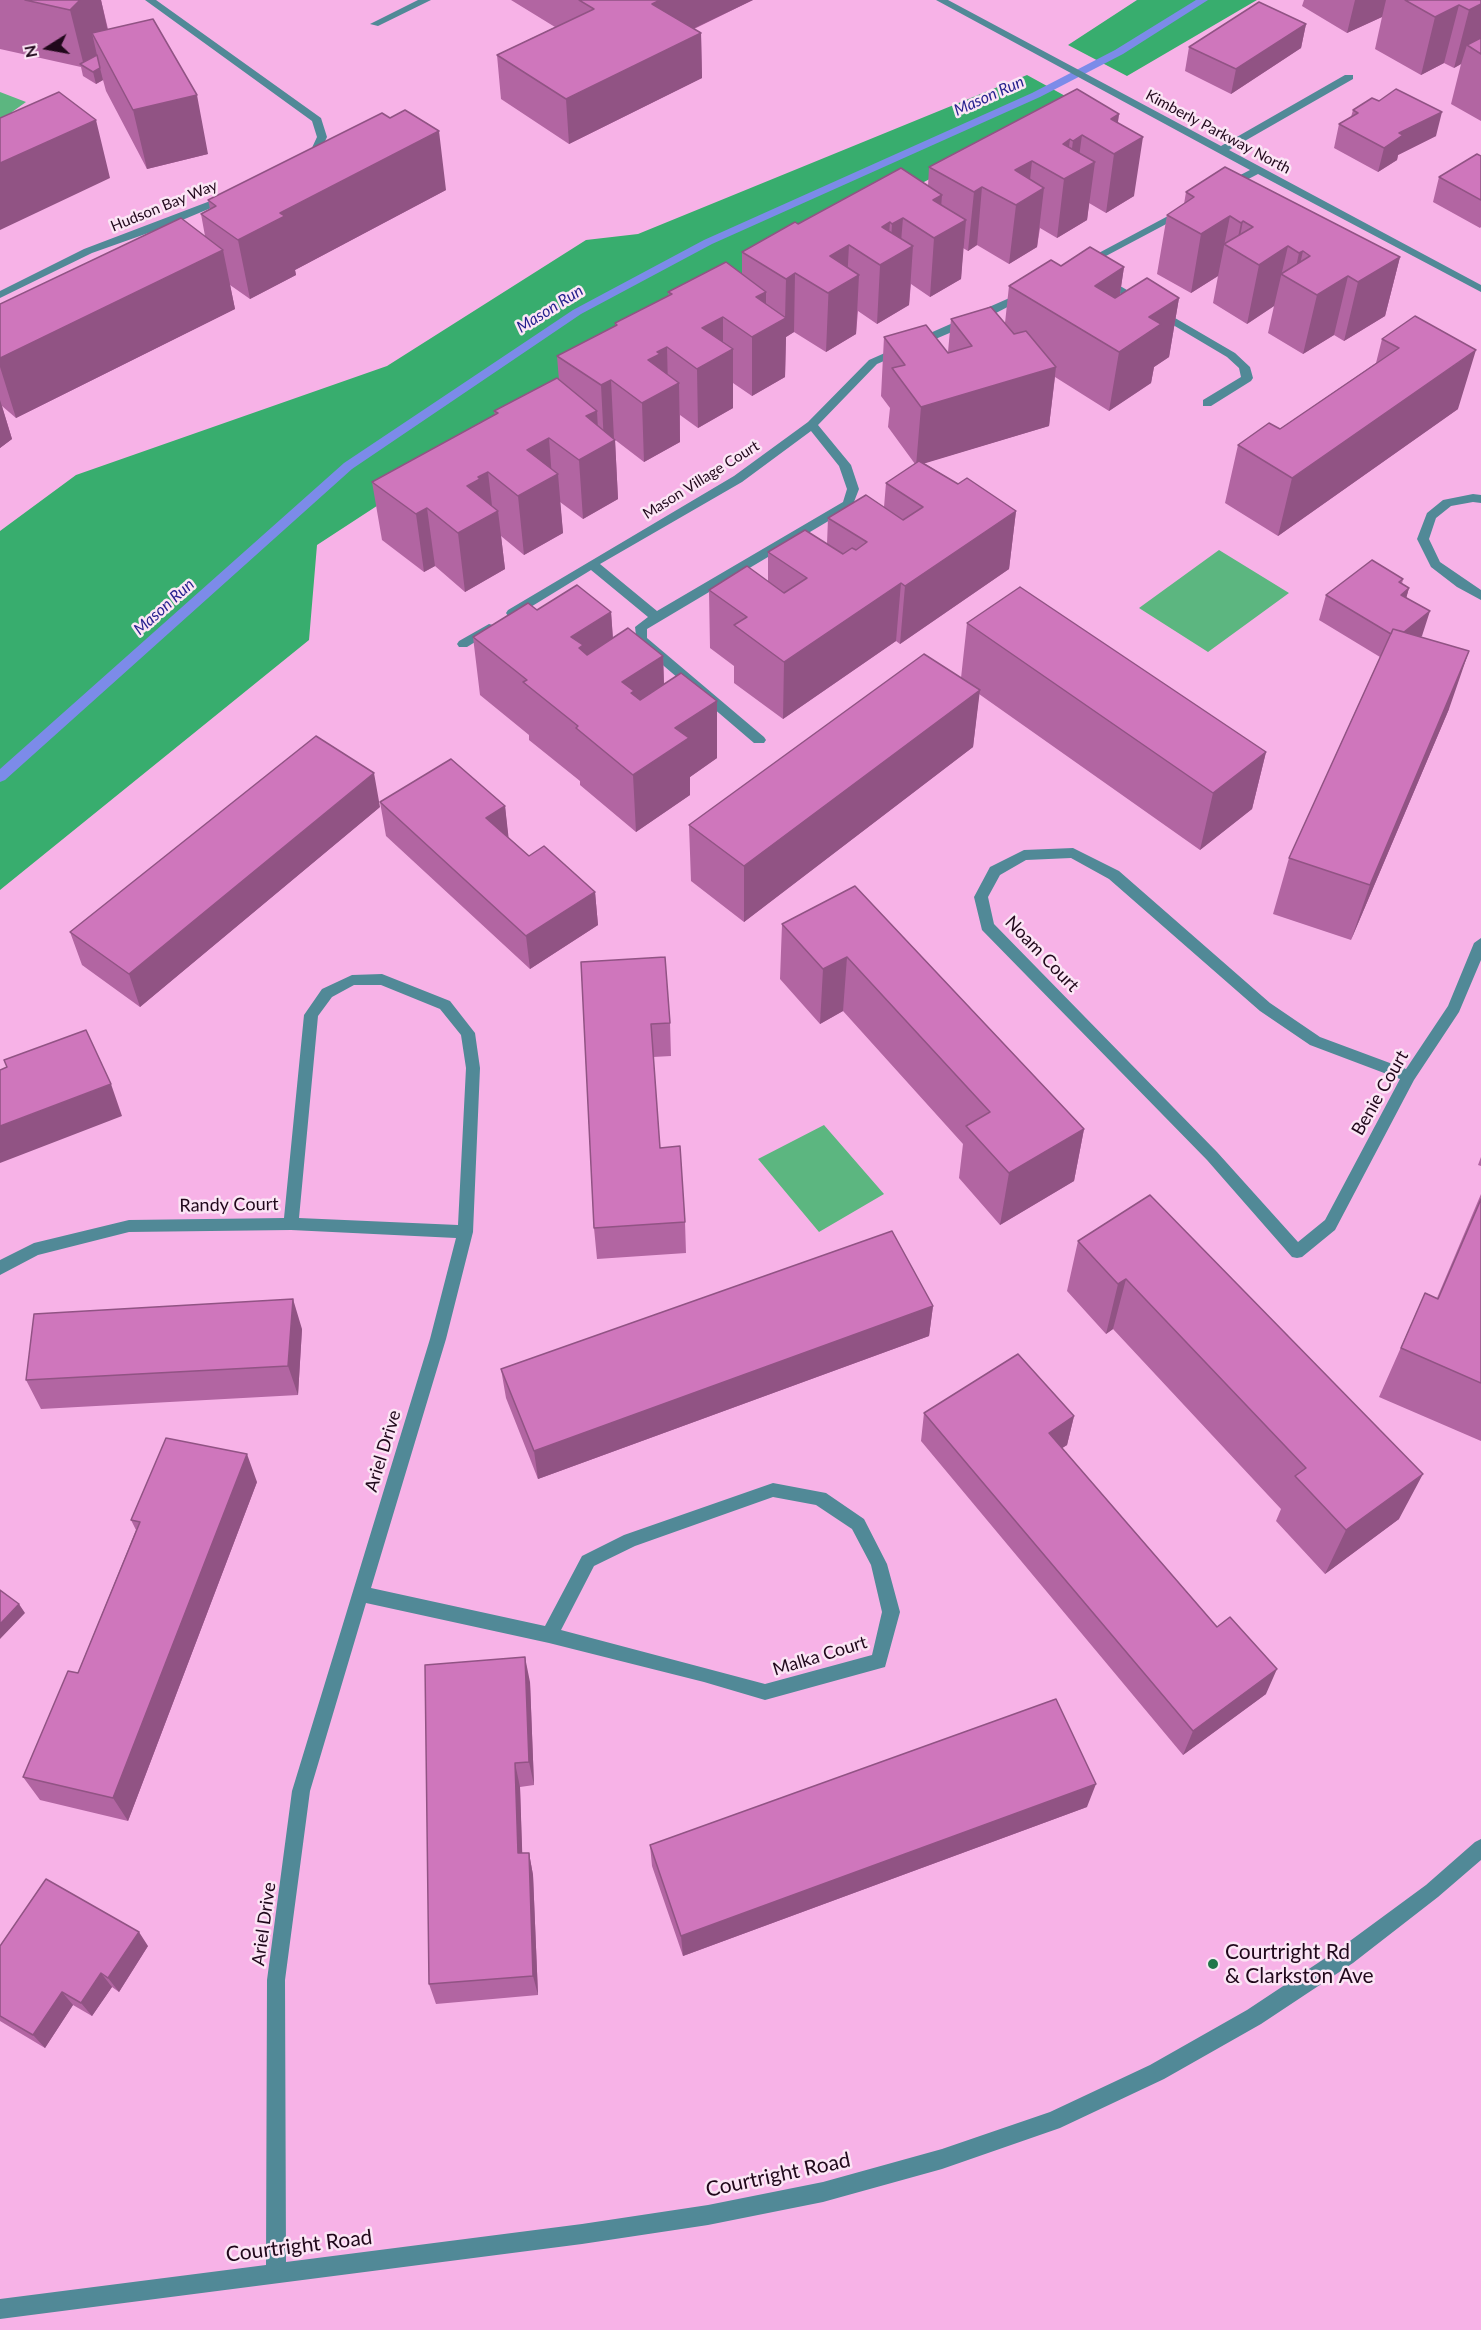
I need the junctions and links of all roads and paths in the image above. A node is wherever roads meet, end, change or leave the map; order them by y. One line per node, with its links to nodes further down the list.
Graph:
1 (150, 0): 7 (street)
2 (426, 0): 4 (street)
3 (940, 0): 6 (street, Kimberly Parkway North)
4 (375, 24)
5 (1349, 77): 6 (street)
6 (1221, 150): 8 (street, Kimberly Parkway North)
7 (301, 164)
8 (1257, 170): 9 (street); 12 (street, Kimberly Parkway North)
9 (1219, 191)
10 (240, 192): 14 (street, Hudson Bay Way)
11 (1191, 207): 15 (street)
12 (1481, 289)
13 (1030, 291): 16 (street, Mason Village Court)
14 (0, 295)
15 (1207, 403)
16 (812, 425): 18 (street, Mason Village Court); 20 (street)
17 (1481, 500): 19 (street)
18 (592, 564): 20 (street); 21 (street, Mason Village Court)
19 (1481, 596)
20 (656, 617): 22 (street)
21 (463, 644)
22 (759, 740)
23 (1481, 943): 24 (street, Benie Court)
24 (1409, 1076): 27 (street, Benie Court); 27 (street, Noam Court)
25 (291, 1224): 26 (street, Randy Court); 26 (street, Ariel Drive); 28 (street, Randy Court)
26 (465, 1232): 29 (street, Ariel Drive)
27 (1297, 1252)
28 (0, 1268)
29 (360, 1594): 30 (street, Malka Court); 32 (street, Ariel Drive)
30 (549, 1635): 30 (street, Malka Court)
31 (1481, 1848): 32 (street, Courtright Road)
32 (276, 2273): 33 (street, Courtright Road)
33 (0, 2309)

